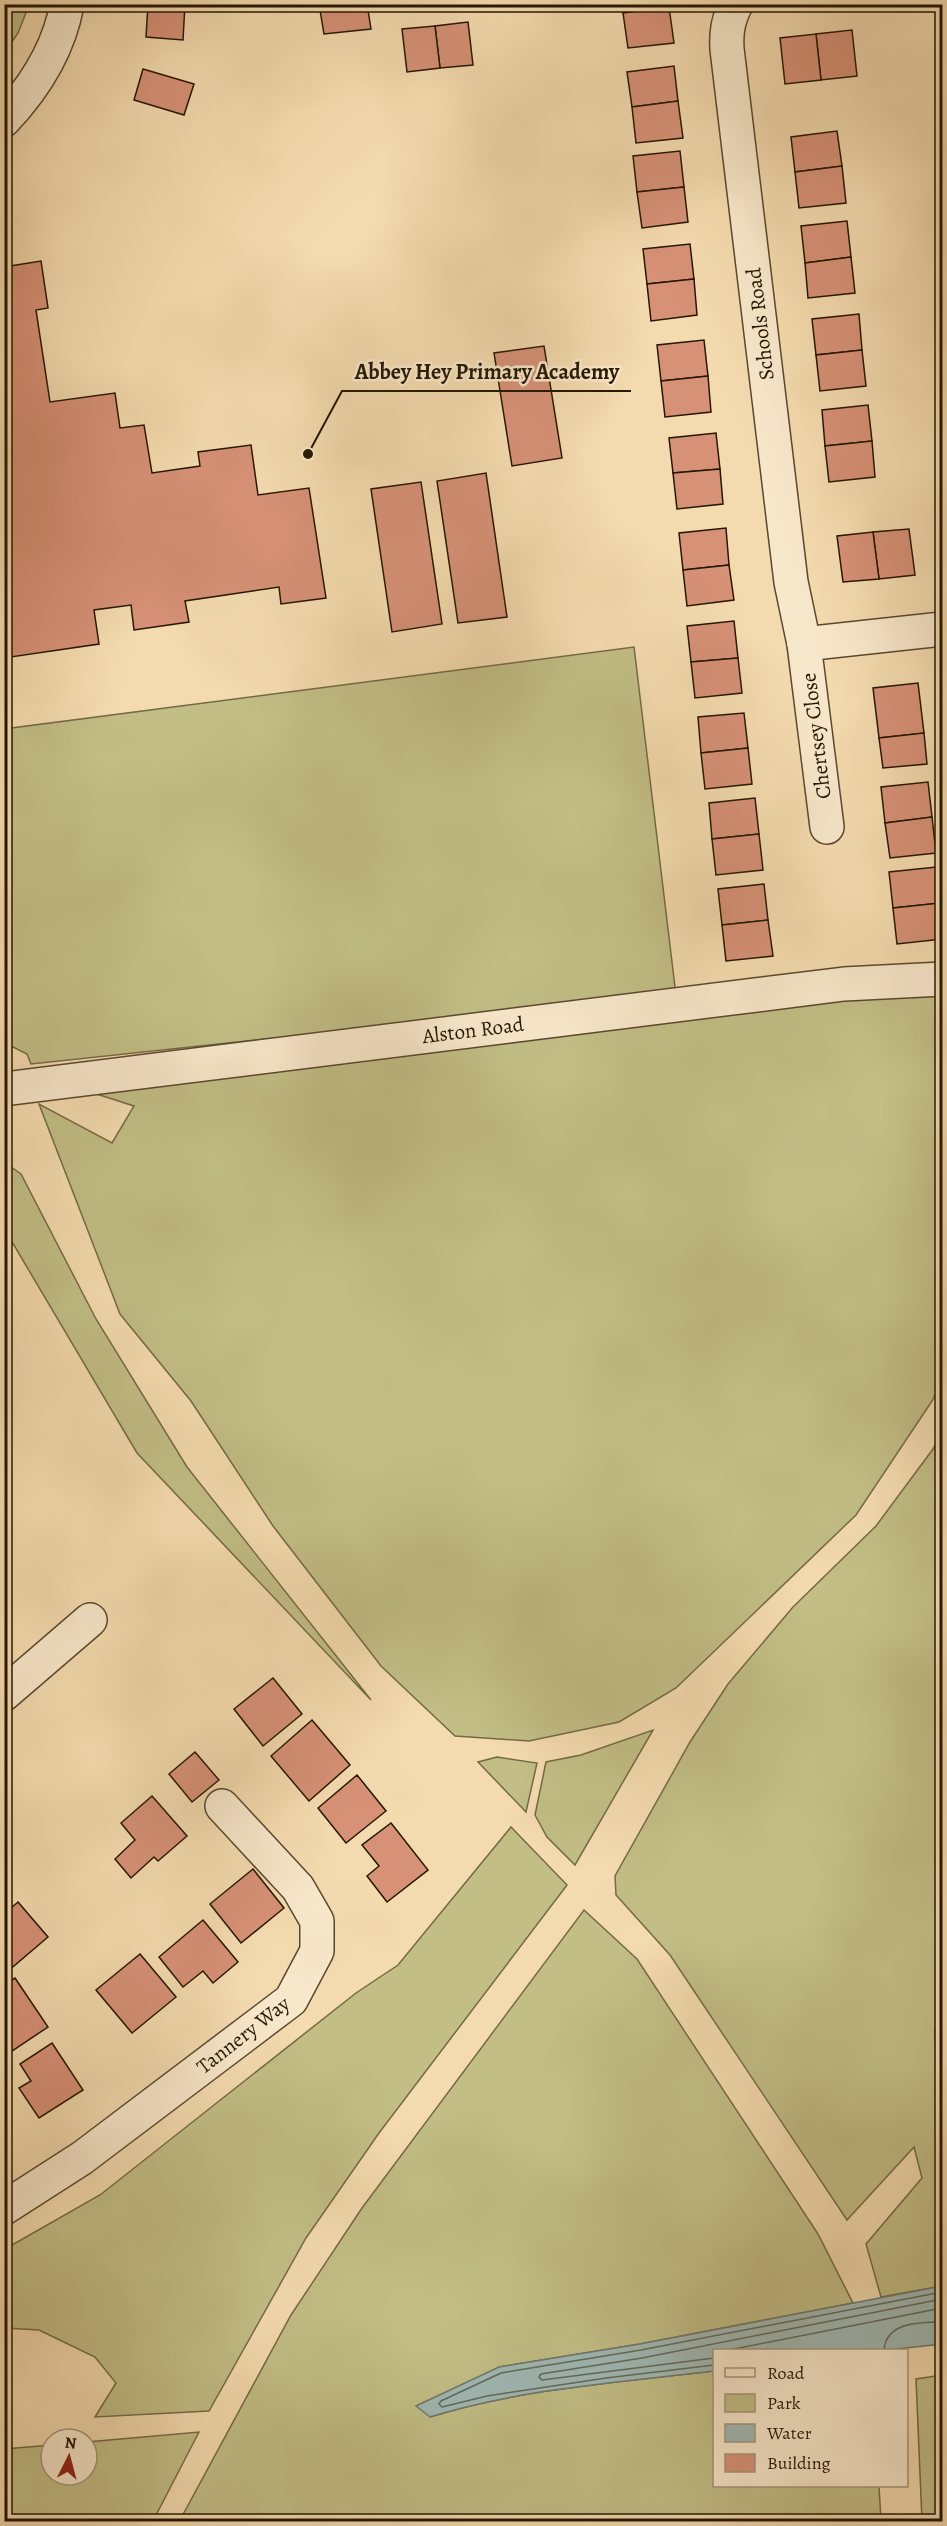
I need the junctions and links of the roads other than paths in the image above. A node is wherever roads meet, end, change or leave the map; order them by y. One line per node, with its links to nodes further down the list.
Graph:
1 (67, 4): 3 (street)
2 (736, 4): 5 (street, Schools Road)
3 (4, 120)
4 (942, 630): 5 (street)
5 (804, 644): 6 (street, Chertsey Close)
6 (827, 827)
7 (942, 980): 8 (street, Alston Road)
8 (4, 1089)
9 (90, 1620): 10 (street)
10 (4, 1694)
11 (222, 1806): 12 (street, Tannery Way)
12 (4, 2208)

